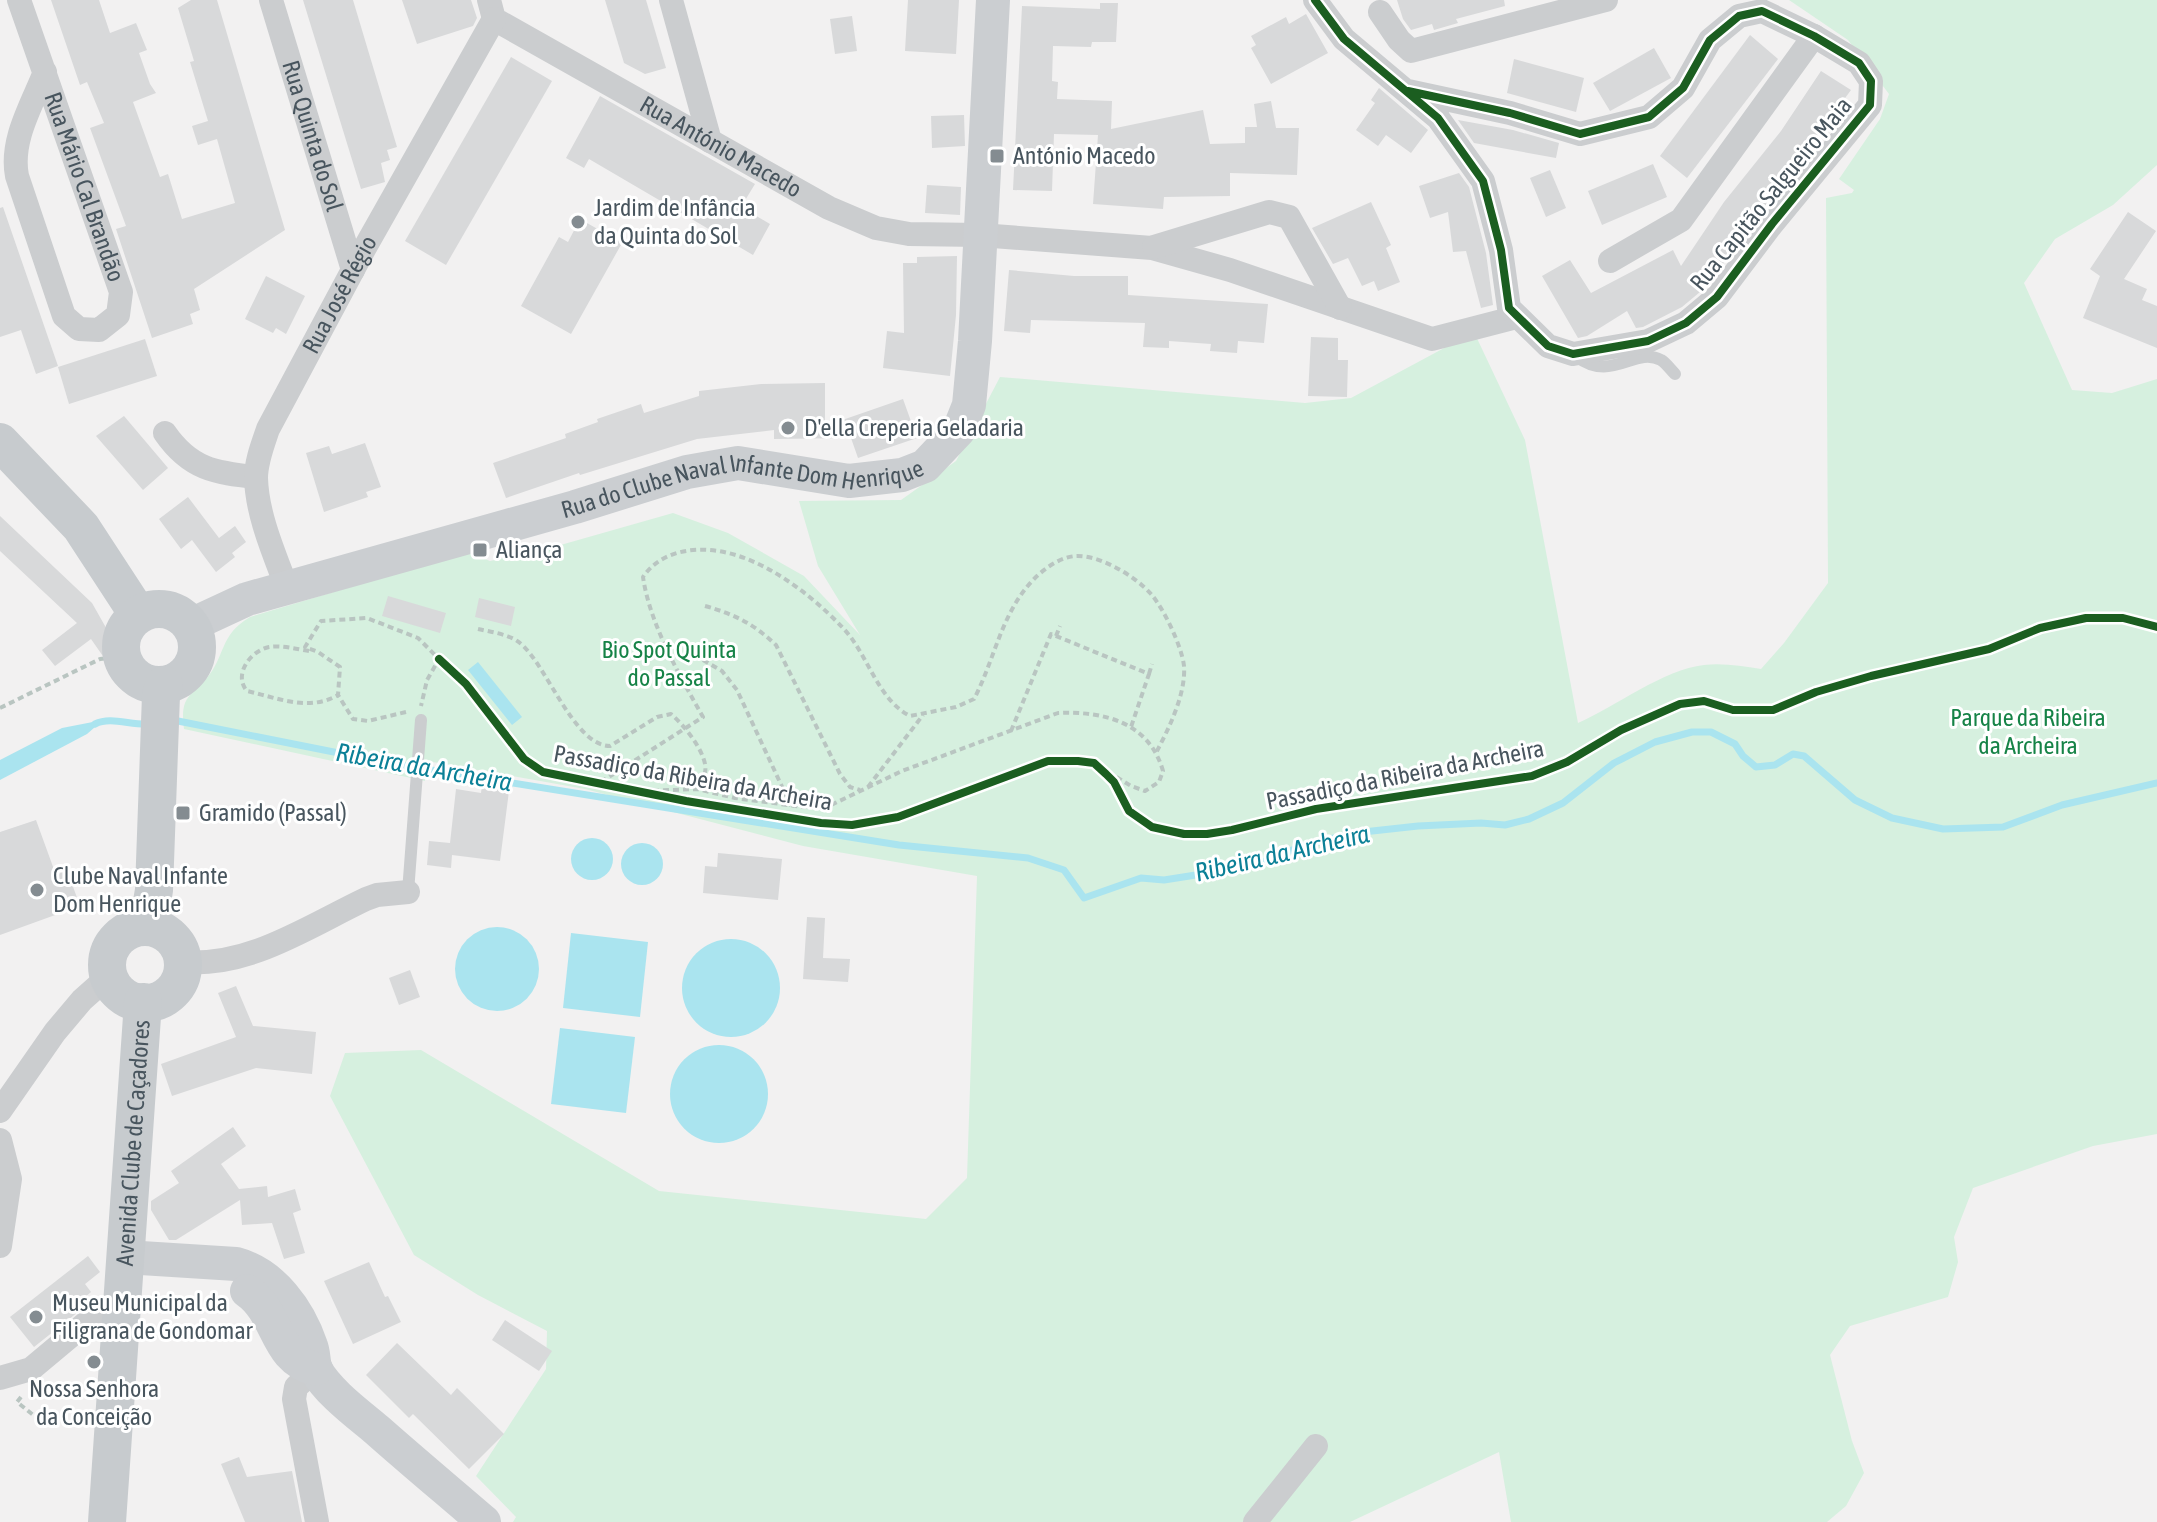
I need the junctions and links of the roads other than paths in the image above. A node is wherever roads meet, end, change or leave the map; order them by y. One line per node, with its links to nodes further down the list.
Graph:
1 (19, 0): 10 (street, Rua Mário Cal Brandão)
2 (271, 0): 16 (street, Rua Quinta do Sol)
3 (671, 0): 12 (street)
4 (993, 0): 13 (street, Rua do Clube Naval Infante Dom Henrique)
5 (1315, 0): 11 (street)
6 (1606, 0): 8 (street)
7 (492, 10): 12 (street, Rua António Macedo); 16 (street, Rua José Régio)
8 (1380, 12)
9 (1814, 36): 11 (street, Rua Capitão Salgueiro Maia); 15 (street); 19 (street, Rua Capitão Salgueiro Maia)
10 (45, 72): 10 (street, Rua Mário Cal Brandão)
11 (1408, 91): 18 (street)
12 (710, 141): 13 (street, Rua António Macedo)
13 (980, 235): 14 (street, Rua António Macedo); 24 (street, Rua do Clube Naval Infante Dom Henrique)
14 (1152, 248): 17 (street); 17 (street)
15 (1610, 261)
16 (353, 270): 23 (street, Rua José Régio)
17 (1340, 308): 18 (street)
18 (1517, 317): 19 (street)
19 (1573, 354): 20 (lane)
20 (1675, 374)
21 (165, 433): 23 (street)
22 (0, 442): 25 (main road)
23 (256, 477): 24 (street, Rua José Régio)
24 (287, 588): 26 (street, Rua do Clube Naval Infante Dom Henrique)
25 (136, 616): 26 (main road); 27 (main road)
26 (191, 625): 27 (main road)
27 (161, 711): 30 (main road)
28 (421, 720): 29 (lane)
29 (408, 892): 31 (street)
30 (148, 926): 31 (main road); 32 (main road)
31 (183, 962): 33 (main road)
32 (109, 976): 33 (main road); 34 (street)
33 (143, 1002): 37 (main road, Avenida Clube de Caçadores)
34 (0, 1111)
35 (0, 1140): 36 (street)
36 (0, 1246)
37 (124, 1270): 39 (street); 42 (main road, Avenida Clube de Caçadores)
38 (92, 1318): 40 (street)
39 (316, 1369): 43 (street); 44 (street)
40 (0, 1378)
41 (1316, 1446): 45 (street)
42 (107, 1522)
43 (317, 1522)
44 (484, 1522)
45 (1255, 1522)

